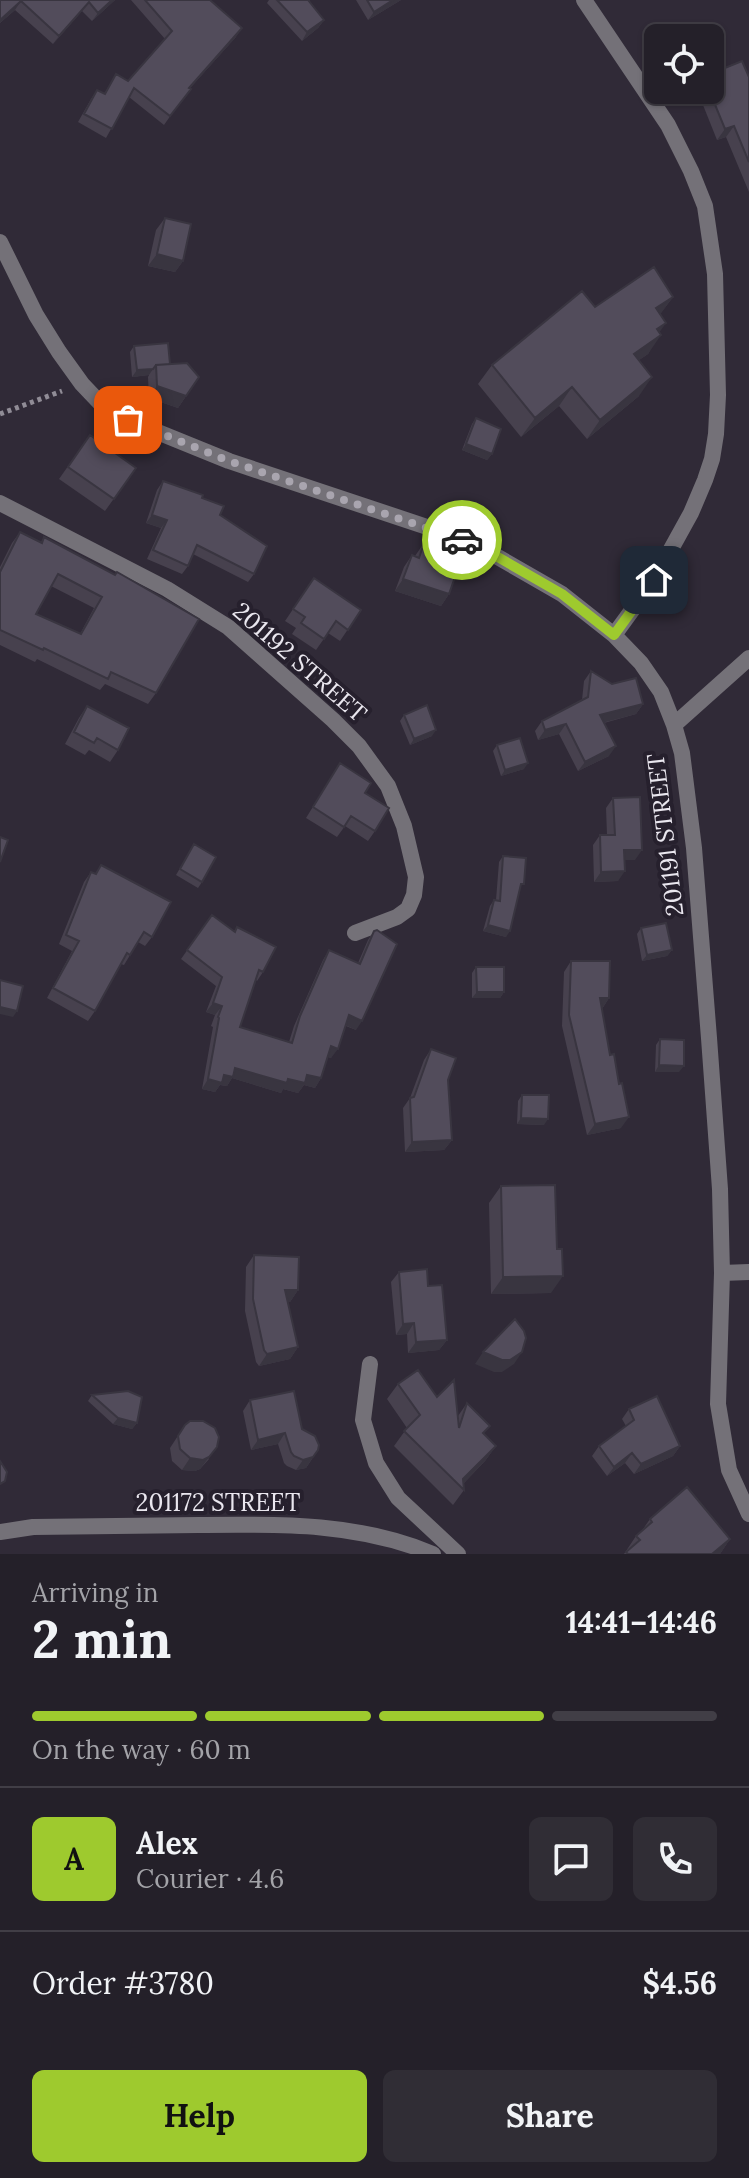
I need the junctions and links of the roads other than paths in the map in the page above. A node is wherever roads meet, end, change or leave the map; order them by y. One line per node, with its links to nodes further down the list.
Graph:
1 (584, 0): 4 (street)
2 (0, 242): 4 (street, 201191 STREET)
3 (0, 503): 7 (street, 201192 STREET)
4 (614, 635): 6 (street, 201191 STREET)
5 (749, 658): 6 (street)
6 (674, 725): 9 (street, 201191 STREET)
7 (355, 933)
8 (749, 1272): 9 (street)
9 (722, 1273): 11 (street, 201191 STREET)
10 (370, 1364): 14 (street)
11 (749, 1514)
12 (0, 1532): 13 (street, 201172 STREET)
13 (433, 1554)
14 (458, 1554)

